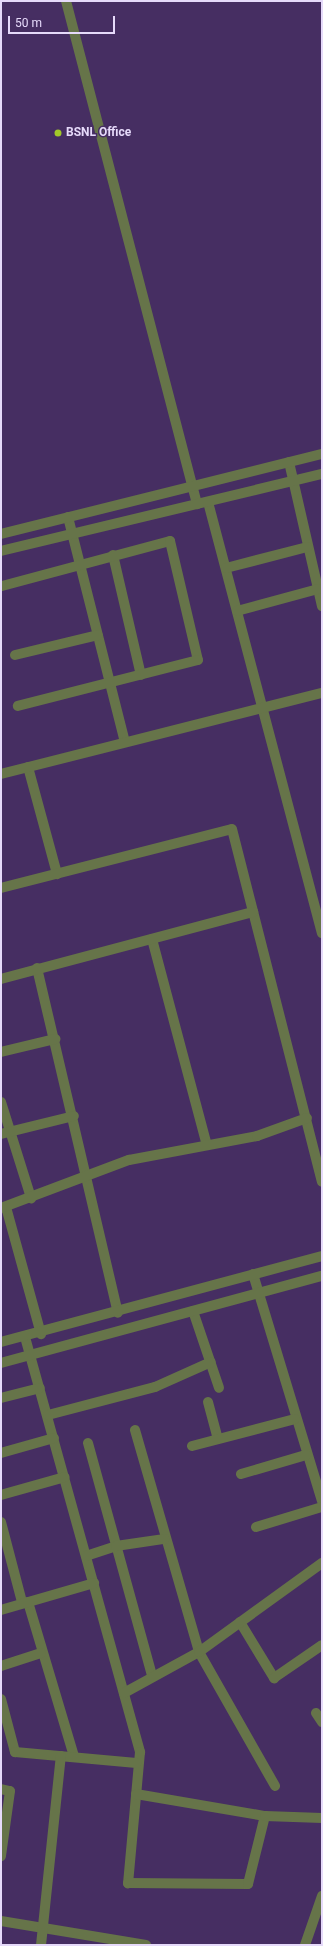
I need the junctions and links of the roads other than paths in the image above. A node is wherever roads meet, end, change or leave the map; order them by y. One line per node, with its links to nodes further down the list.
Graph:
1 (66, 1): 6 (street)
2 (322, 454): 3 (street)
3 (289, 462): 5 (street); 6 (street)
4 (322, 474): 5 (street)
5 (293, 481): 7 (street); 12 (street)
6 (191, 486): 8 (street); 9 (street)
7 (208, 502): 8 (street); 16 (street)
8 (197, 504): 11 (street)
9 (68, 517): 10 (street); 11 (street)
10 (1, 534)
11 (71, 534): 13 (street); 15 (street)
12 (307, 547): 16 (street); 18 (street)
13 (1, 551)
14 (114, 555): 15 (street); 23 (street); 23 (street)
15 (80, 566): 17 (street); 21 (street)
16 (226, 568): 20 (street)
17 (2, 586)
18 (318, 589): 19 (street); 20 (street)
19 (322, 606)
20 (237, 611): 27 (street)
21 (98, 635): 22 (street); 24 (street)
22 (15, 655)
23 (141, 675): 24 (street)
24 (109, 683): 26 (street); 28 (street)
25 (322, 693): 27 (street)
26 (18, 706)
27 (263, 707): 28 (street); 34 (street)
28 (125, 742): 29 (street)
29 (28, 767): 30 (street); 31 (street)
30 (1, 774)
31 (57, 874): 32 (street); 33 (street)
32 (1, 888)
33 (253, 912): 35 (street); 42 (street)
34 (322, 933)
35 (152, 939): 36 (street); 44 (street)
36 (37, 968): 37 (street); 38 (street)
37 (1, 979)
38 (55, 1039): 39 (street); 41 (street)
39 (1, 1052)
40 (1, 1102): 43 (street)
41 (74, 1116): 43 (street); 45 (street)
42 (307, 1118): 44 (street); 46 (street)
43 (6, 1133): 47 (street)
44 (207, 1145): 45 (street)
45 (87, 1178): 47 (street); 54 (street)
46 (322, 1182)
47 (31, 1198): 48 (street)
48 (4, 1208): 55 (street)
49 (322, 1256): 50 (street)
50 (253, 1274): 52 (street); 54 (street)
51 (322, 1276): 52 (street)
52 (258, 1292): 53 (street); 66 (street)
53 (193, 1311): 58 (street); 59 (street)
54 (118, 1313): 55 (street)
55 (41, 1334): 56 (street)
56 (25, 1337): 57 (street); 58 (street)
57 (1, 1342)
58 (30, 1356): 60 (street); 61 (street)
59 (211, 1362): 62 (street); 65 (street)
60 (1, 1363)
61 (40, 1388): 63 (street); 65 (street)
62 (219, 1388)
63 (1, 1398)
64 (208, 1402): 69 (street)
65 (48, 1415): 68 (street)
66 (295, 1419): 69 (street); 73 (street)
67 (135, 1430): 81 (street)
68 (54, 1438): 72 (street); 75 (street)
69 (218, 1439): 71 (street)
70 (88, 1443): 82 (street)
71 (192, 1446)
72 (1, 1453)
73 (306, 1454): 74 (street); 77 (street)
74 (241, 1474)
75 (64, 1477): 76 (street); 83 (street)
76 (1, 1495)
77 (322, 1501)
78 (322, 1507): 80 (street)
79 (1, 1522): 86 (street)
80 (256, 1528)
81 (164, 1539): 82 (street); 90 (street)
82 (116, 1546): 83 (street); 93 (street)
83 (86, 1556): 85 (street)
84 (322, 1563): 88 (street)
85 (94, 1583): 86 (street); 94 (street)
86 (25, 1602): 87 (street); 91 (street)
87 (1, 1610)
88 (240, 1622): 89 (street); 90 (street)
89 (322, 1645)
90 (198, 1652): 93 (street); 101 (street)
91 (42, 1653): 92 (street); 99 (street)
92 (1, 1666)
93 (152, 1675): 94 (street)
94 (124, 1693): 100 (street)
95 (1, 1699): 98 (street)
96 (316, 1713): 97 (street)
97 (322, 1722)
98 (61, 1756): 99 (street); 109 (street)
99 (74, 1756): 100 (street)
100 (138, 1764): 103 (street)
101 (275, 1786)
102 (1, 1789): 106 (street)
103 (136, 1794): 104 (street); 104 (street)
104 (266, 1816): 105 (street)
105 (322, 1818)
106 (1, 1856)
107 (322, 1896): 111 (street)
108 (1, 1921): 109 (street)
109 (43, 1930): 110 (street); 112 (street)
110 (95, 1940): 113 (street)
111 (307, 1944)
112 (41, 1945)
113 (146, 1945)

